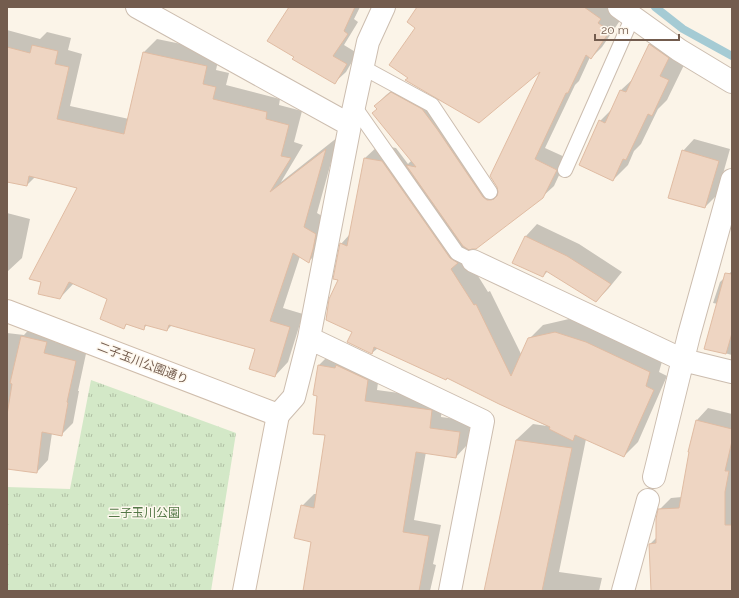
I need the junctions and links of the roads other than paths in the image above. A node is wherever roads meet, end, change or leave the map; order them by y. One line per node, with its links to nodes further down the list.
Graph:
1 (137, 7): 6 (street)
2 (384, 7): 4 (street)
3 (626, 12): 5 (street); 7 (lane)
4 (362, 68): 6 (street); 9 (lane)
5 (732, 82)
6 (352, 115): 10 (lane); 12 (street)
7 (564, 170)
8 (732, 180): 13 (street)
9 (490, 192)
10 (473, 261): 13 (street)
11 (7, 311): 15 (street, 二子玉川公園通り)
12 (309, 338): 15 (street); 19 (street)
13 (683, 360): 14 (street); 16 (street)
14 (732, 372)
15 (278, 415): 18 (street)
16 (654, 477)
17 (648, 500): 20 (street)
18 (244, 591)
19 (450, 591)
20 (623, 591)

